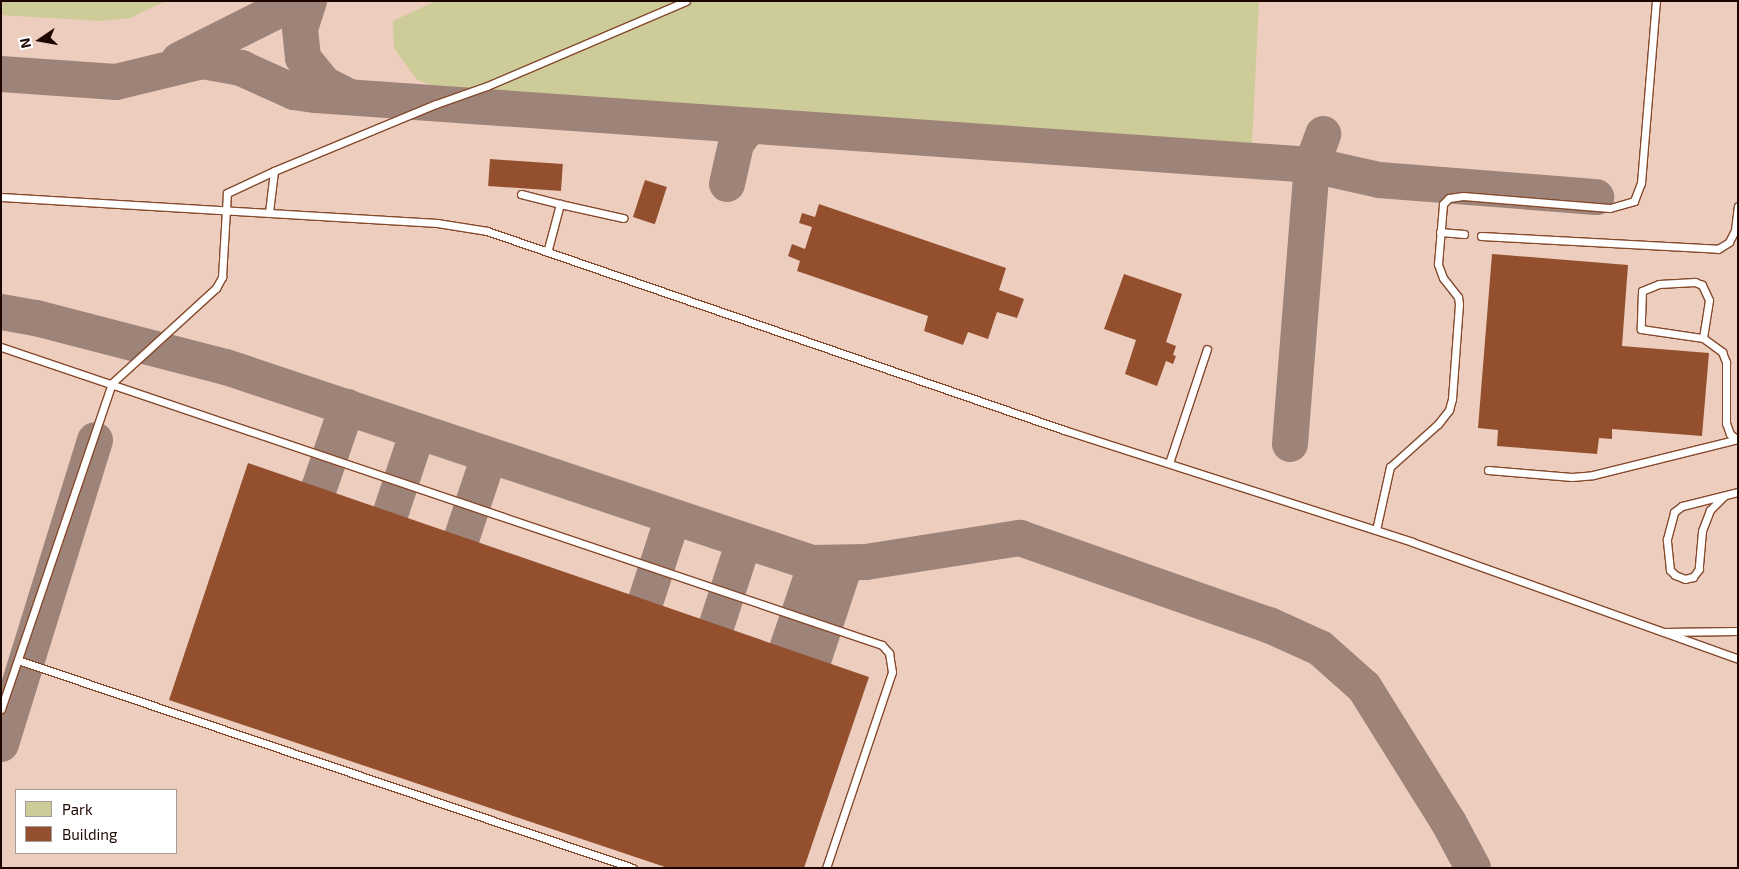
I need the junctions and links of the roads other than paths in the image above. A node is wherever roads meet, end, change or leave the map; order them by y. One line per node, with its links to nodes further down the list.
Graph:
1 (686, 1): 3 (lane)
2 (1656, 1): 11 (lane)
3 (274, 171): 8 (lane); 9 (lane)
4 (521, 194): 6 (lane)
5 (1, 196): 8 (lane)
6 (560, 204): 10 (lane); 14 (lane)
7 (1738, 206): 13 (lane)
8 (228, 209): 9 (lane); 18 (lane)
9 (269, 212): 14 (lane)
10 (622, 218)
11 (1440, 232): 12 (lane); 24 (lane)
12 (1464, 234)
13 (1481, 236)
14 (548, 249): 20 (lane)
15 (1703, 338): 15 (lane); 19 (lane)
16 (1, 347): 18 (lane)
17 (1206, 349): 20 (lane)
18 (111, 384): 28 (lane); 31 (lane)
19 (1736, 440): 21 (lane)
20 (1169, 463): 24 (lane)
21 (1488, 470)
22 (1738, 492): 23 (lane)
23 (1724, 496): 23 (lane)
24 (1376, 530): 26 (lane)
25 (1738, 631): 26 (lane)
26 (1659, 632): 27 (lane)
27 (1738, 659)
28 (18, 660): 29 (lane); 30 (lane)
29 (1, 709)
30 (633, 868)
31 (826, 868)

